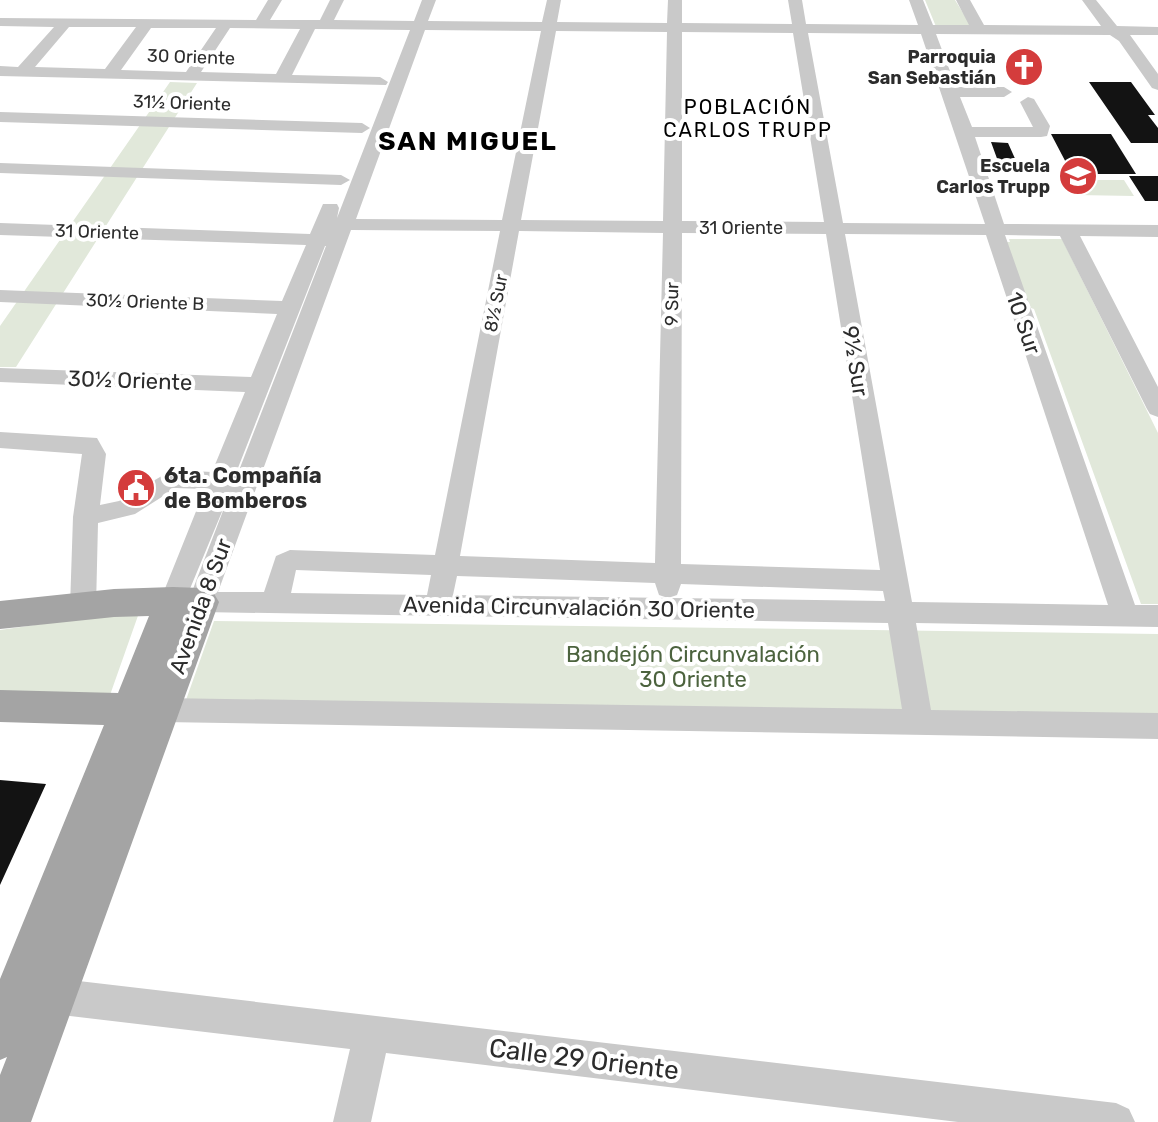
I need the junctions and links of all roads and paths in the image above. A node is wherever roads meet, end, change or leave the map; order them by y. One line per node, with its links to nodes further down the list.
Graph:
1 (275, 0): 15 (street)
2 (337, 0): 16 (street)
3 (413, 0): 17 (street, Avenida 8 Sur)
4 (429, 0): 17 (street, Avenida 8 Sur)
5 (554, 0): 18 (street, 8½ Sur)
6 (675, 0): 19 (street, 9 Sur)
7 (795, 0): 20 (street, 9½ Sur)
8 (916, 0): 21 (street, 10 Sur)
9 (963, 0): 22 (street)
10 (1089, 0): 23 (street)
11 (75, 19): 12 (street); 13 (street); 27 (street)
12 (143, 20): 14 (street); 28 (street)
13 (0, 22)
14 (225, 25): 15 (street); 29 (street)
15 (260, 25): 16 (street)
16 (316, 26): 17 (street); 30 (street)
17 (410, 27): 18 (street); 31 (street, Avenida 8 Sur); 48 (street, Avenida 8 Sur)
18 (549, 28): 19 (street); 41 (street, 8½ Sur)
19 (675, 29): 20 (street); 42 (street, 9 Sur)
20 (800, 29): 21 (street); 44 (street, 9½ Sur)
21 (926, 30): 22 (street); 33 (street, 10 Sur)
22 (979, 30): 23 (street)
23 (1115, 31): 24 (street); 25 (street)
24 (1158, 31)
25 (1151, 66): 32 (street)
26 (0, 71): 27 (street, 30 Oriente)
27 (22, 72): 28 (street, 30 Oriente)
28 (109, 75): 29 (street, 30 Oriente)
29 (190, 77): 30 (street, 30 Oriente)
30 (281, 80): 31 (street, 30 Oriente)
31 (380, 82): 37 (street, Avenida 8 Sur)
32 (1158, 85)
33 (951, 92): 34 (street); 38 (street, 10 Sur)
34 (1004, 92)
35 (1028, 102): 38 (street)
36 (0, 117): 37 (street, 31½ Oriente)
37 (362, 128): 40 (street, Avenida 8 Sur)
38 (965, 132): 45 (street, 10 Sur)
39 (0, 168): 40 (street)
40 (341, 180): 48 (street, Avenida 8 Sur)
41 (511, 226): 42 (street, 31 Oriente); 48 (street, 31 Oriente); 57 (street, 8½ Sur)
42 (672, 227): 44 (street, 31 Oriente); 58 (street, 9 Sur)
43 (0, 229): 48 (street, 31 Oriente)
44 (833, 229): 45 (street, 31 Oriente); 59 (street, 9½ Sur)
45 (995, 230): 46 (street, 31 Oriente); 67 (street, 10 Sur)
46 (1067, 230): 47 (street, 31 Oriente); 53 (street)
47 (1158, 231)
48 (330, 232): 50 (street, Avenida 8 Sur); 55 (street, Avenida 8 Sur)
49 (0, 296): 50 (street, 30½ Oriente B)
50 (290, 308): 52 (street, Avenida 8 Sur)
51 (0, 375): 52 (street, 30½ Oriente)
52 (260, 385): 55 (street, Avenida 8 Sur)
53 (1158, 409)
54 (0, 440): 56 (street)
55 (234, 481): 56 (street); 60 (street, Avenida 8 Sur)
56 (86, 517): 63 (street)
57 (445, 567): 58 (street); 61 (street); 62 (street, 8½ Sur)
58 (669, 574): 59 (street); 64 (street, 9 Sur)
59 (892, 581): 65 (street, 9½ Sur)
60 (187, 602): 61 (street, Avenida Circunvalación 30 Oriente); 63 (main road, Avenida Circunvalación 30 Oriente); 70 (main road, Avenida 8 Sur)
61 (275, 603): 62 (street, Avenida Circunvalación 30 Oriente)
62 (438, 605): 64 (street, Avenida Circunvalación 30 Oriente)
63 (83, 607): 66 (main road, Avenida Circunvalación 30 Oriente)
64 (668, 609): 65 (street, Avenida Circunvalación 30 Oriente)
65 (898, 612): 67 (street, Avenida Circunvalación 30 Oriente); 71 (street, 9½ Sur)
66 (0, 615)
67 (1125, 615): 68 (street, Avenida Circunvalación 30 Oriente)
68 (1158, 616)
69 (0, 706): 70 (main road)
70 (146, 709): 71 (street); 73 (main road, Avenida 8 Sur)
71 (919, 722): 72 (street)
72 (1158, 726)
73 (25, 987): 74 (street, Calle 29 Oriente); 75 (main road, Avenida 8 Sur); 76 (main road, Avenida 8 Sur)
74 (372, 1034): 77 (street); 78 (street, Calle 29 Oriente)
75 (0, 1036)
76 (6, 1122)
77 (352, 1122)
78 (1116, 1122)

